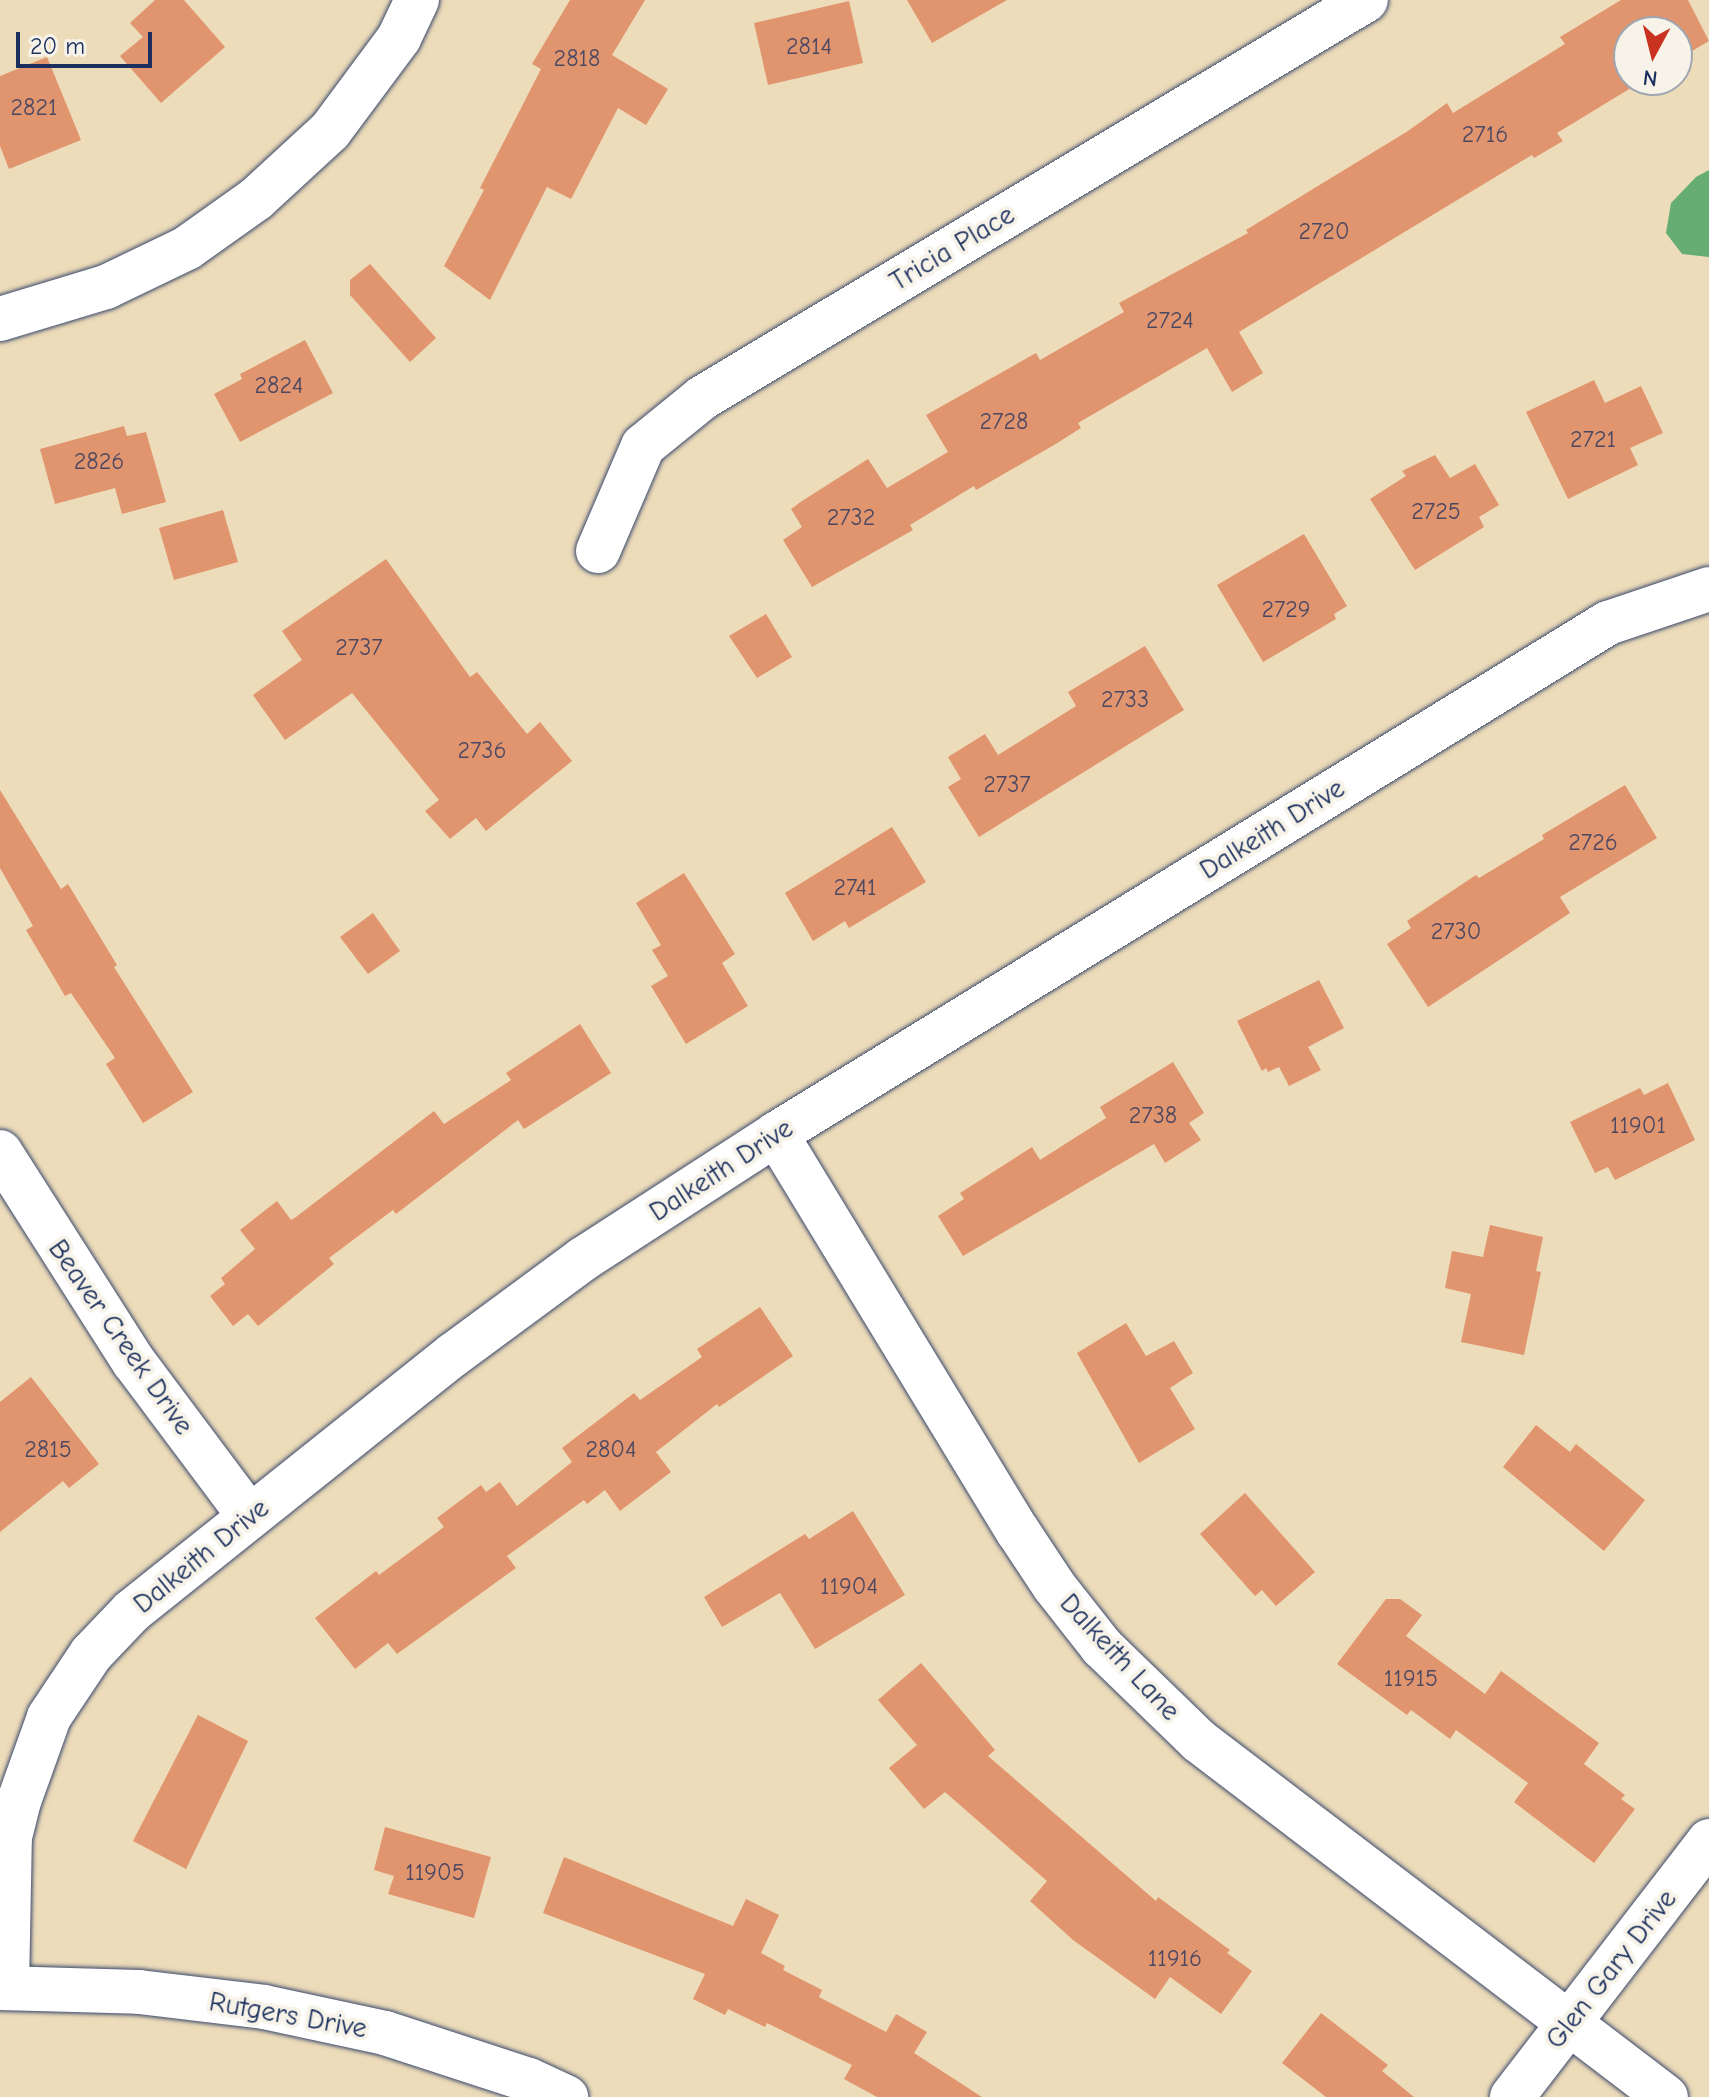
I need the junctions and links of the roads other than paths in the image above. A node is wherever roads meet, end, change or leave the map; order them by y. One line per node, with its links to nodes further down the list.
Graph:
1 (417, 0): 3 (street)
2 (1366, 0): 4 (street, Tricia Place)
3 (0, 319)
4 (598, 551)
5 (1709, 589): 6 (street, Dalkeith Drive)
6 (776, 1134): 8 (street, Dalkeith Drive); 11 (street, Dalkeith Lane)
7 (0, 1152): 8 (street, Beaver Creek Drive)
8 (249, 1516): 10 (street, Dalkeith Drive)
9 (1709, 1841): 11 (street, Glen Gary Drive)
10 (4, 1988): 12 (street, Rutgers Drive)
11 (1568, 2025): 13 (street, Glen Gary Drive); 14 (street, Dalkeith Lane)
12 (566, 2097)
13 (1512, 2097)
14 (1666, 2097)

